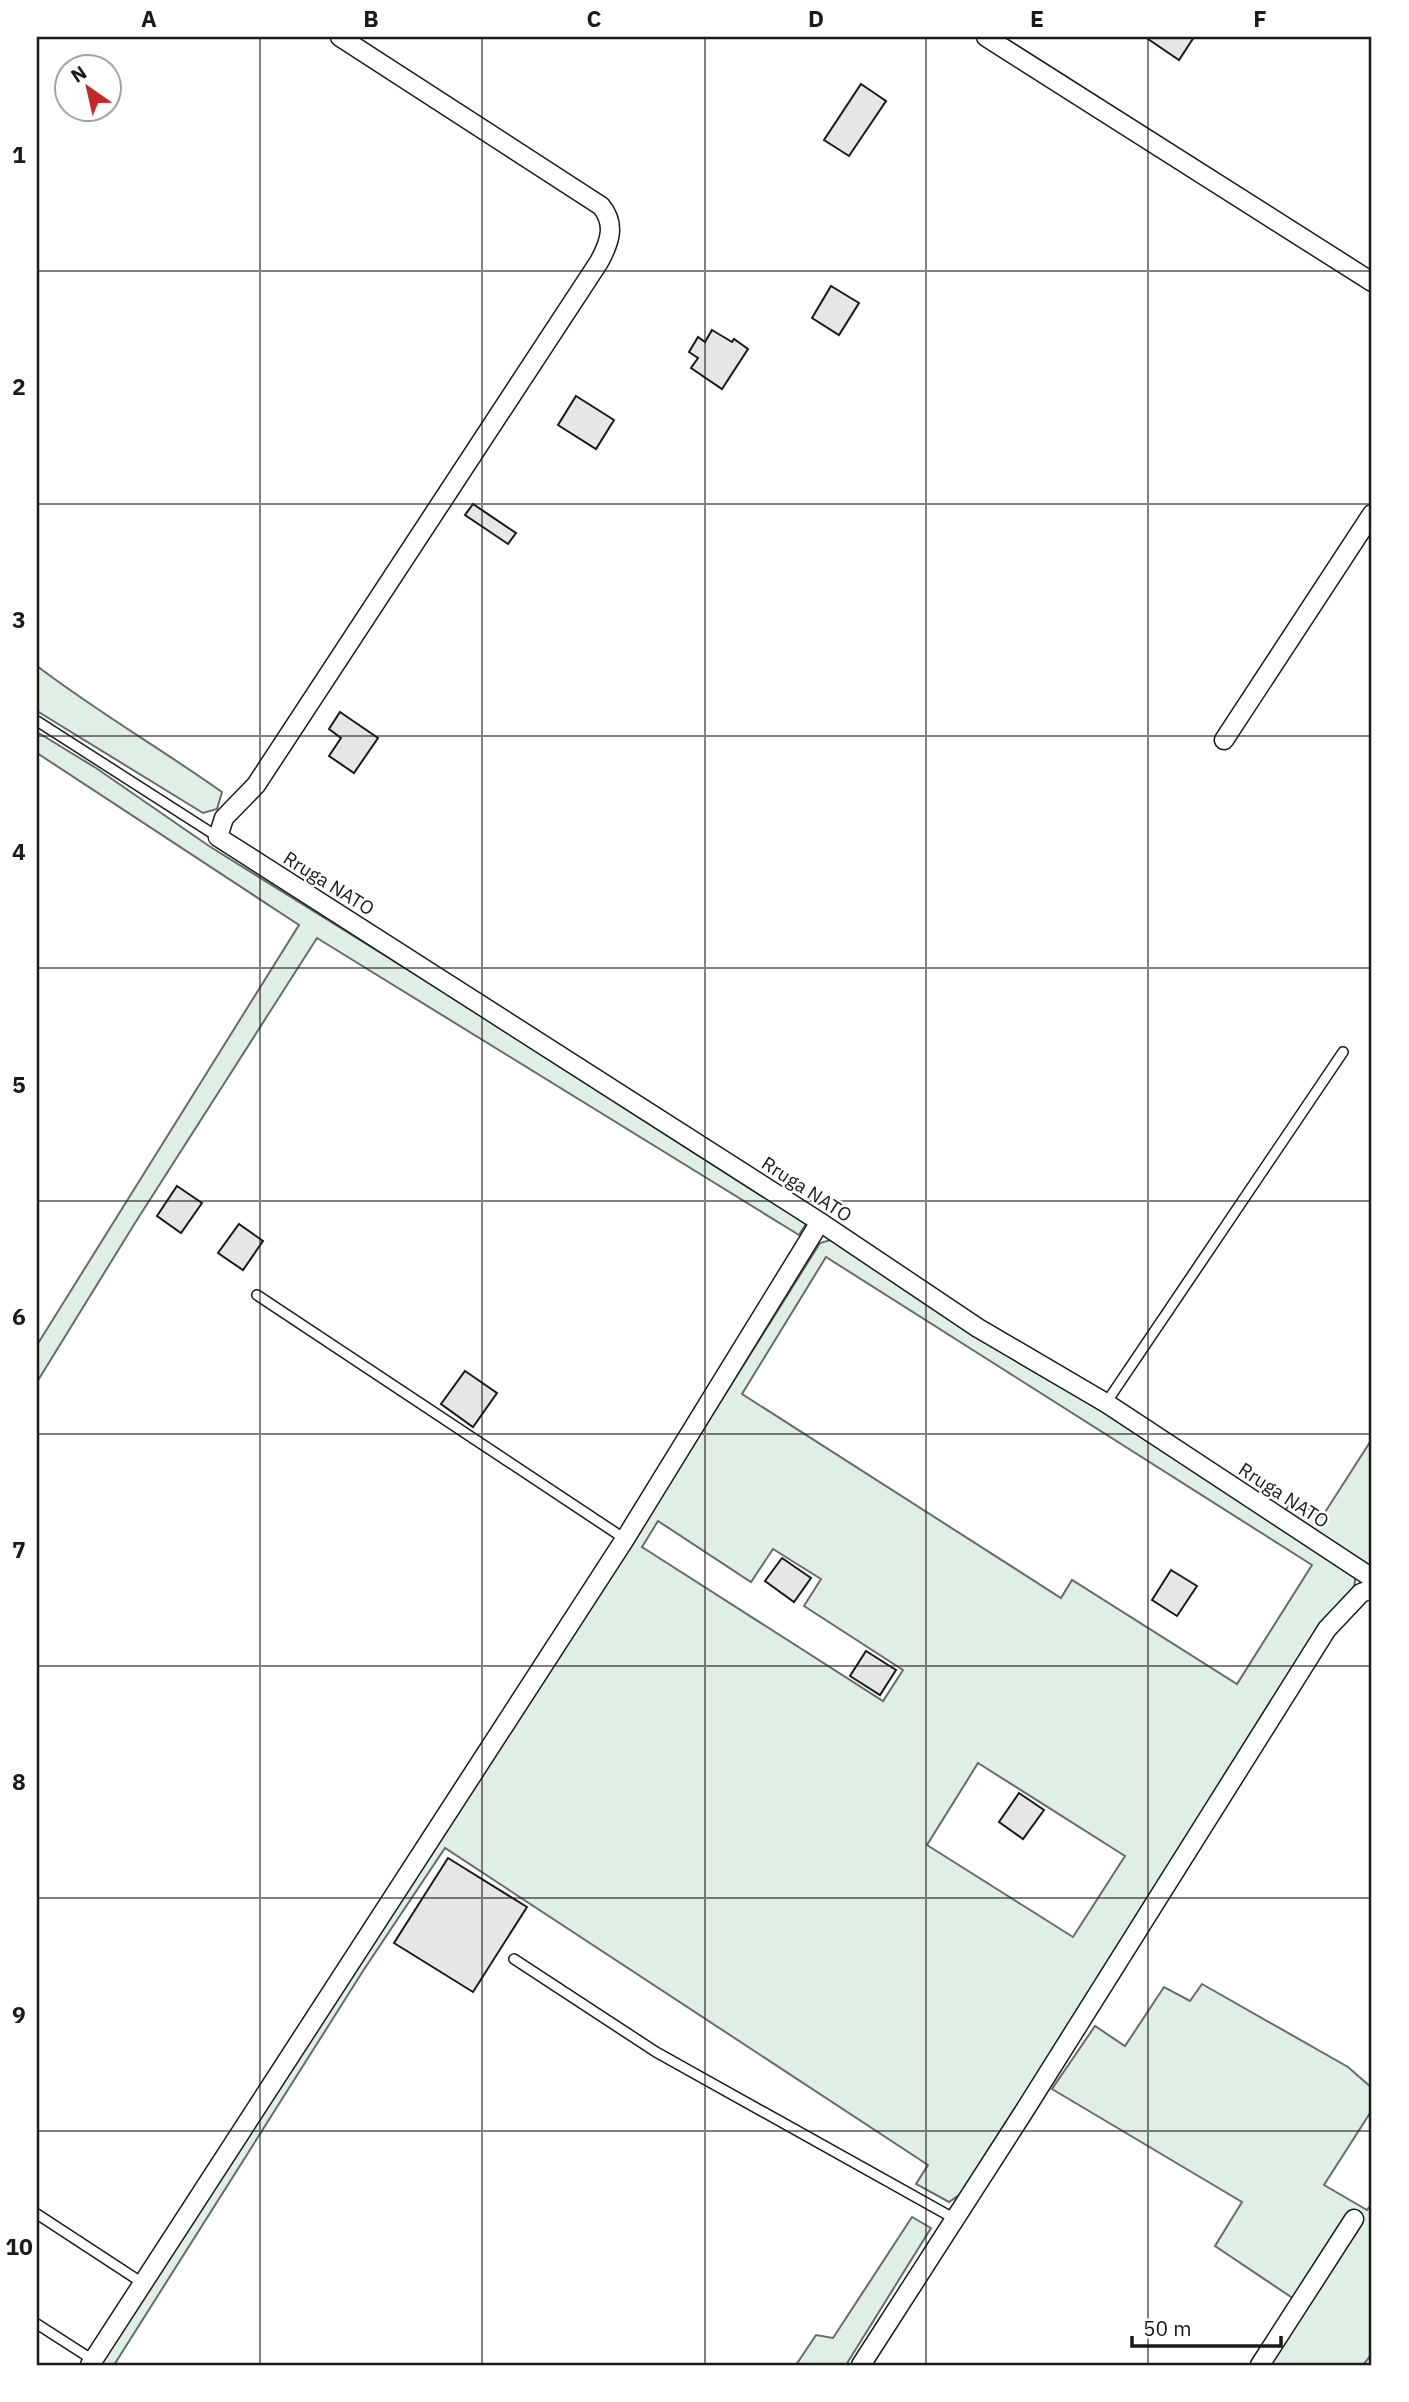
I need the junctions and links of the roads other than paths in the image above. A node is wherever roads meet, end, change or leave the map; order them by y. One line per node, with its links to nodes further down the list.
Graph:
1 (340, 37): 7 (street)
2 (986, 37): 3 (street)
3 (1372, 282)
4 (1372, 514): 6 (street)
5 (37, 722): 7 (lane)
6 (1224, 740)
7 (218, 838): 9 (street, Rruga NATO)
8 (1343, 1052): 11 (lane)
9 (820, 1222): 11 (street, Rruga NATO); 12 (street)
10 (257, 1295): 12 (lane)
11 (1105, 1403): 13 (street, Rruga NATO)
12 (625, 1539): 19 (street)
13 (1372, 1578)
14 (1372, 1589): 18 (street)
15 (514, 1959): 18 (lane)
16 (37, 2214): 19 (lane)
17 (1354, 2218): 23 (street)
18 (955, 2219): 22 (street)
19 (144, 2284): 21 (street)
20 (37, 2325): 21 (lane)
21 (92, 2363)
22 (861, 2365)
23 (1260, 2365)

